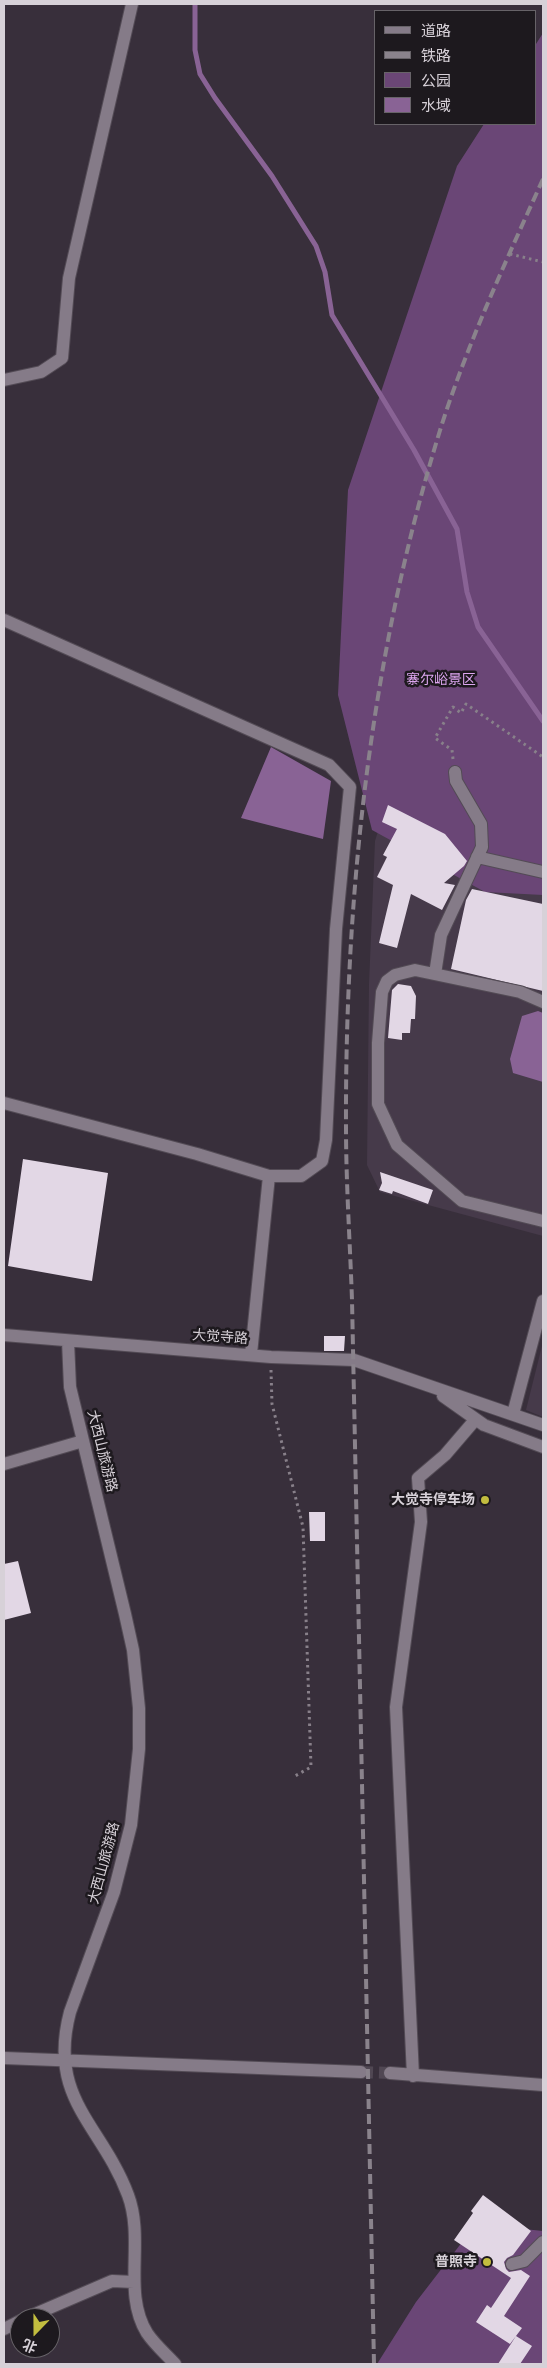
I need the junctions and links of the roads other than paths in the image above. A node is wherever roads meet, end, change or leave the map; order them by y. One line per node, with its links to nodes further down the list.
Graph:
1 (132, 4): 2 (street)
2 (4, 380)
3 (4, 620): 10 (street)
4 (455, 772): 5 (street)
5 (477, 857): 6 (street); 7 (street)
6 (543, 872)
7 (435, 974): 8 (street); 11 (street)
8 (543, 1002)
9 (4, 1103): 10 (street)
10 (269, 1176): 15 (street)
11 (543, 1220)
12 (543, 1301): 17 (street)
13 (4, 1335): 14 (street, 大觉寺路)
14 (68, 1341): 15 (street, 大觉寺路); 20 (street, 大西山旅游路)
15 (250, 1354): 16 (street, 大觉寺路)
16 (430, 1387): 17 (street, 大觉寺路); 18 (street, 大觉寺路)
17 (513, 1414): 19 (street, 大觉寺路)
18 (475, 1420): 21 (street, 大觉寺路); 27 (street)
19 (543, 1425)
20 (84, 1441): 22 (street); 24 (street, 大西山旅游路)
21 (543, 1447)
22 (4, 1464)
23 (4, 2058): 24 (street)
24 (66, 2061): 25 (street); 31 (street, 大西山旅游路)
25 (360, 2072)
26 (390, 2073): 27 (street)
27 (413, 2076): 28 (street)
28 (543, 2085)
29 (543, 2242): 30 (street)
30 (512, 2264)
31 (134, 2282): 32 (street); 33 (street, 大西山旅游路)
32 (49, 2308)
33 (175, 2364)

